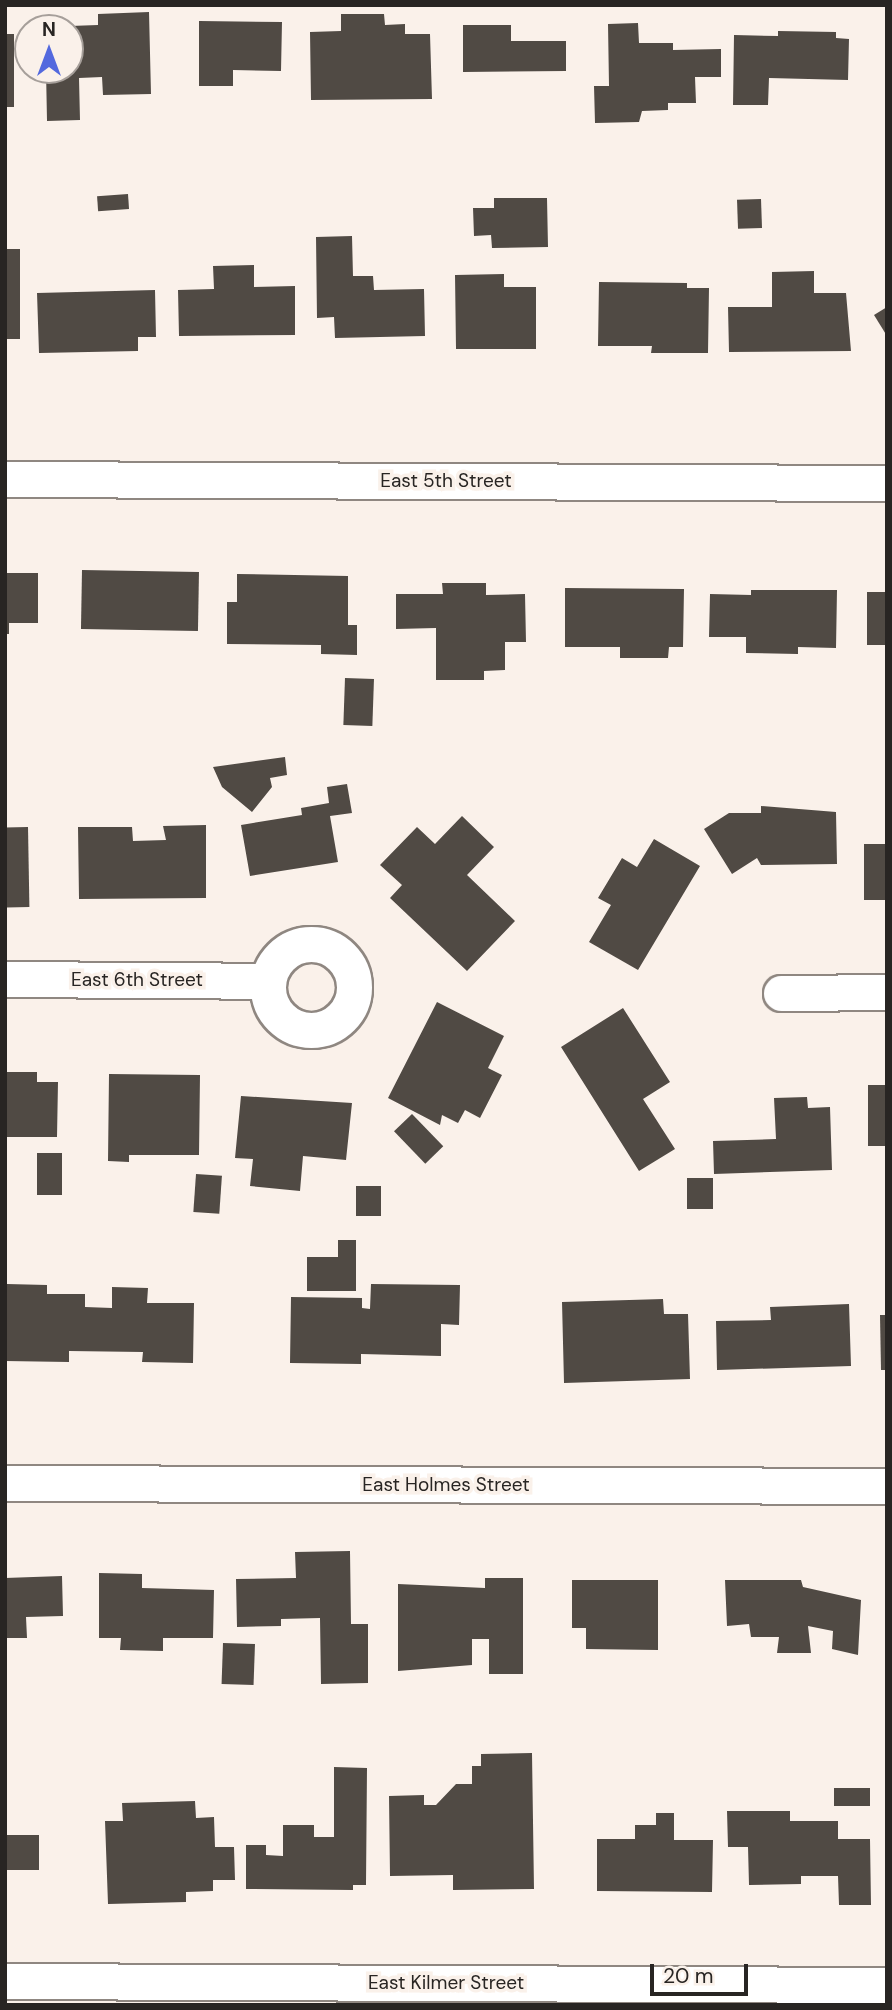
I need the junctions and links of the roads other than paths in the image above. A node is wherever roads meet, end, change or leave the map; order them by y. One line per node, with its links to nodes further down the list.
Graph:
1 (5, 479): 2 (street, East 5th Street)
2 (887, 483)
3 (5, 979): 4 (street, East 6th Street)
4 (268, 981)
5 (887, 992): 6 (street)
6 (781, 993)
7 (5, 1483): 8 (street, East Holmes Street)
8 (887, 1486)
9 (5, 1981): 10 (street, East Kilmer Street)
10 (887, 1985)

